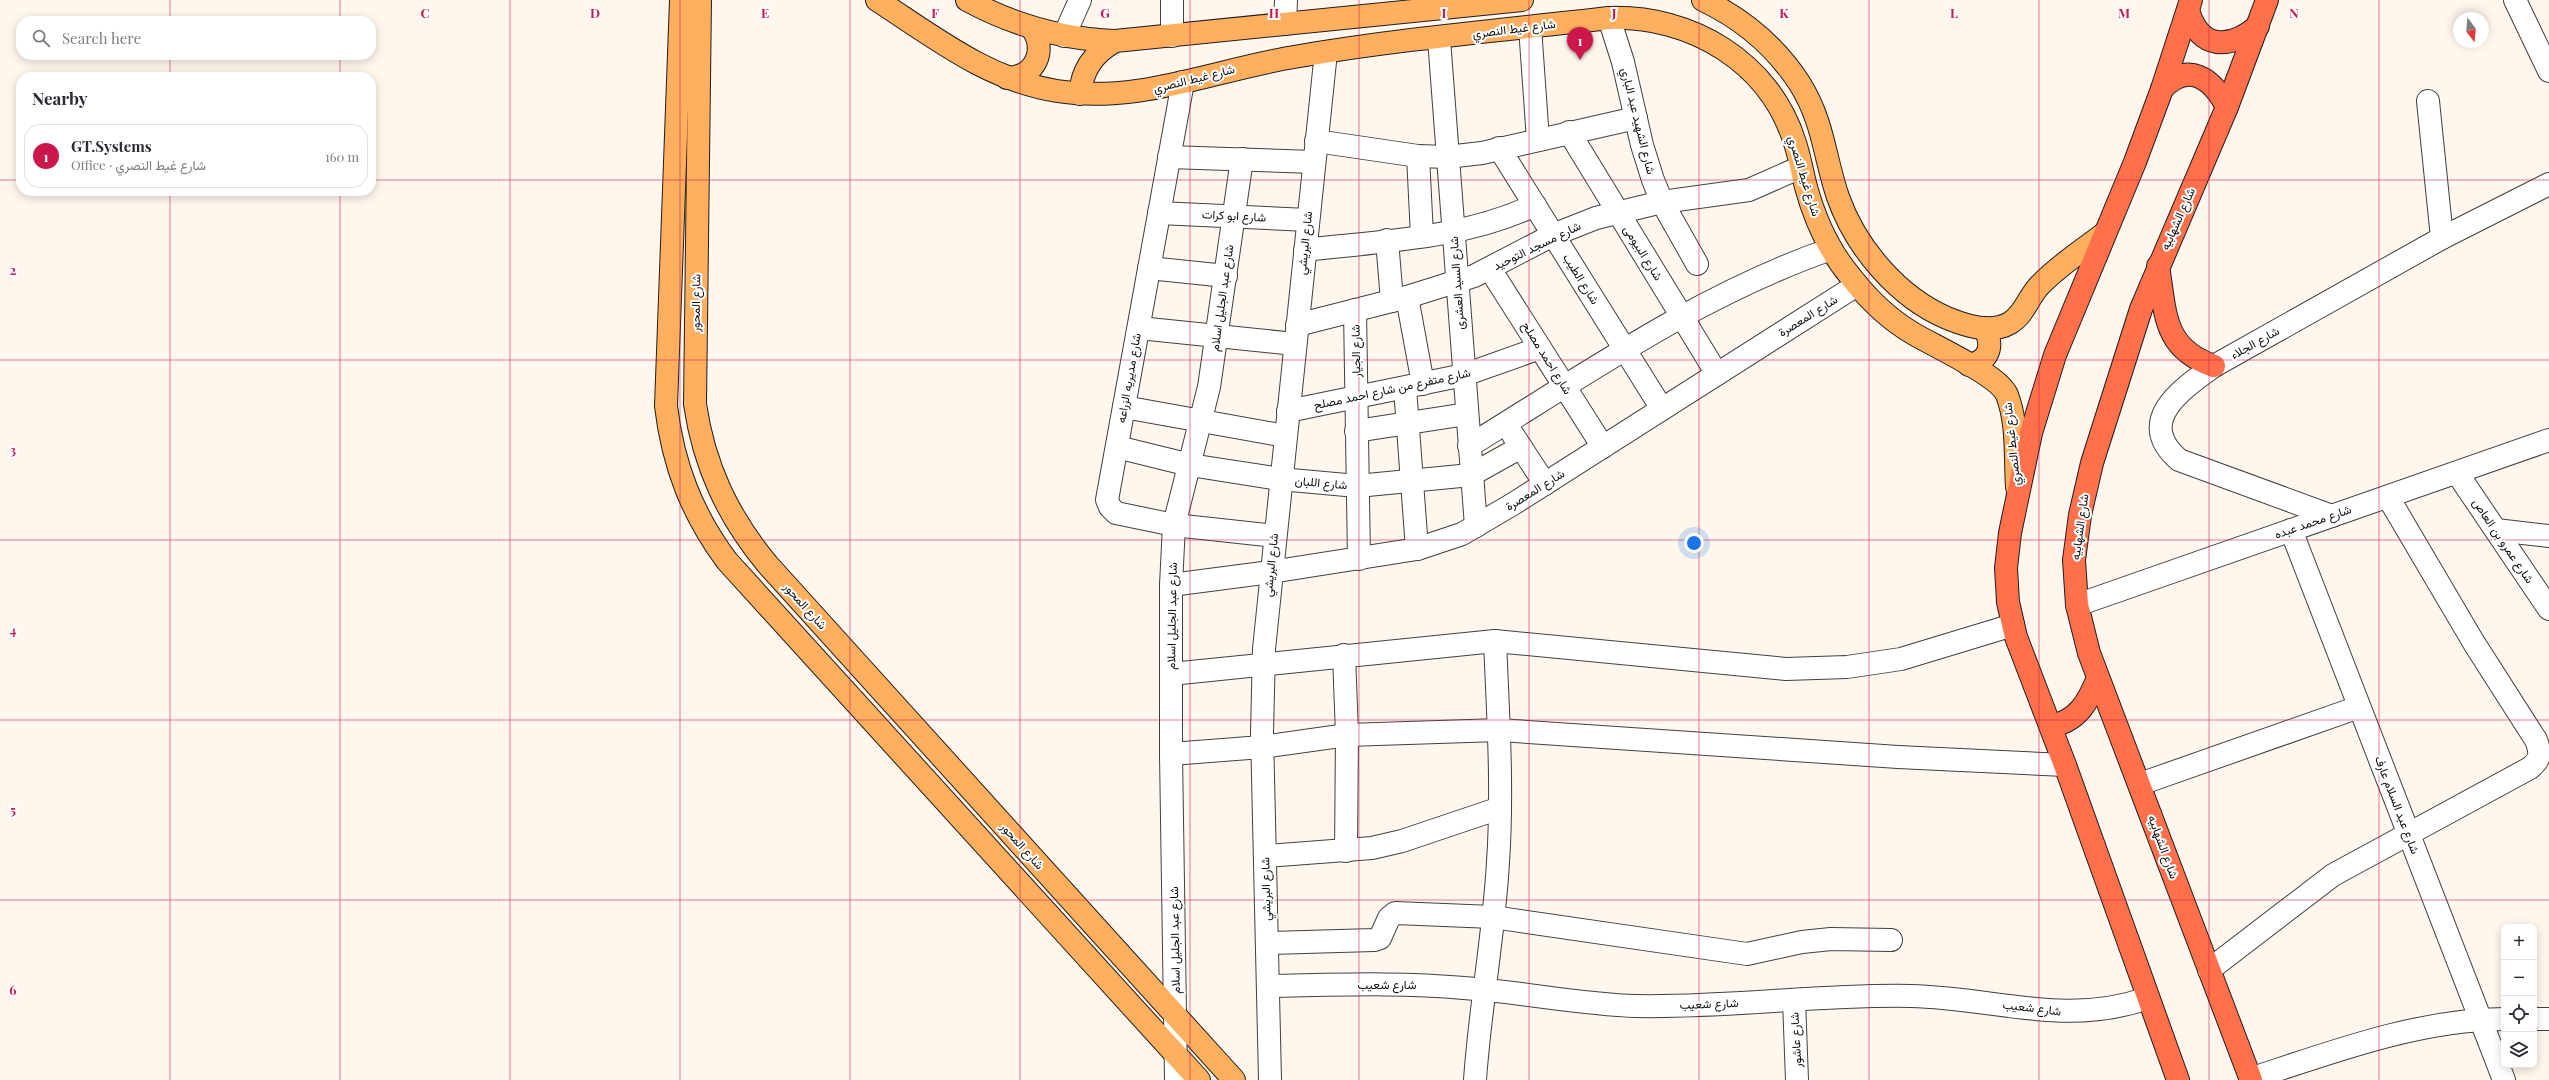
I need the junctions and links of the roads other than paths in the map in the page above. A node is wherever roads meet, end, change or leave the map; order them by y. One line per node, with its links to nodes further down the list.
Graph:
1 (681, 0): 146 (main road)
2 (700, 0): 141 (main road, شارع المحور)
3 (877, 0): 25 (main road, شارع غيط النصري)
4 (967, 0): 18 (main road)
5 (1080, 0): 19 (street)
6 (1172, 0): 20 (street)
7 (1286, 0): 15 (street)
8 (1522, 0): 12 (main road)
9 (2267, 0): 16 (highway, شارع الشهابيه)
10 (2515, 0): 24 (street)
11 (1716, 3): 67 (main road)
12 (1444, 4): 15 (main road)
13 (2190, 5): 16 (highway); 27 (highway)
14 (1609, 18): 17 (main road, شارع غيط النصري); 31 (street, شارع الشهيد عبد الباري); 40 (main road, شارع غيط النصري)
15 (1285, 24): 20 (main road)
16 (2258, 26): 30 (highway, شارع الشهابيه)
17 (1530, 27): 21 (main road, شارع غيط النصري); 33 (street)
18 (1032, 28): 19 (main road); 25 (main road)
19 (1064, 36): 22 (main road)
20 (1172, 36): 22 (main road)
21 (1439, 39): 23 (main road, شارع غيط النصري); 38 (street, شارع السيد العشرى)
22 (1115, 41): 28 (main road)
23 (1326, 52): 26 (main road, شارع غيط النصري); 35 (street, شارع البريشي)
24 (2549, 71)
25 (1007, 78): 28 (main road, شارع غيط النصري)
26 (1183, 82): 28 (main road, شارع غيط النصري); 37 (street, شارع مديريه الزراعه)
27 (2162, 89): 30 (highway); 49 (highway)
28 (1080, 94)
29 (2428, 101): 52 (street)
30 (2227, 107): 57 (highway, شارع الشهابيه)
31 (1636, 118): 32 (street); 42 (street, شارع الشهيد عبد الباري)
32 (1569, 132): 33 (street); 44 (street, شارع البيومى)
33 (1538, 140): 34 (street)
34 (1499, 148): 38 (street); 43 (street, شارع الطيب)
35 (1315, 152): 36 (street); 39 (street); 47 (street, شارع البريشي)
36 (1418, 156): 38 (street); 51 (street)
37 (1169, 157): 39 (street); 45 (street, شارع مديريه الزراعه)
38 (1448, 157): 48 (street, شارع السيد العشرى)
39 (1242, 159): 46 (street, شارع عبد الجليل اسلام)
40 (1801, 167): 42 (street, شارع مسجد التوحيد); 54 (main road, شارع غيط النصري)
41 (2549, 184): 52 (street, شارع الجلاء)
42 (1662, 202): 44 (street, شارع مسجد التوحيد); 56 (street, شارع الشهيد عبد الباري)
43 (1535, 205): 48 (street); 50 (street, شارع الطيب)
44 (1618, 212): 50 (street, شارع مسجد التوحيد); 65 (street, شارع البيومى)
45 (1159, 213): 46 (street, شارع ابو كرات); 58 (street, شارع مديريه الزراعه)
46 (1234, 216): 47 (street, شارع ابو كرات); 60 (street, شارع عبد الجليل اسلام)
47 (1308, 220): 55 (street, شارع البريشي)
48 (1453, 232): 51 (street); 61 (street, شارع السيد العشرى)
49 (2105, 233): 67 (main road); 101 (highway)
50 (1554, 235): 59 (street, شارع مسجد التوحيد); 71 (street, شارع الطيب)
51 (1422, 236): 53 (street)
52 (2442, 238): 73 (street, شارع الجلاء)
53 (1387, 240): 55 (street); 63 (street)
54 (1831, 249): 62 (main road, شارع غيط النصري); 65 (street)
55 (1305, 250): 68 (street, شارع البريشي)
56 (1697, 264)
57 (2158, 266): 73 (highway); 113 (highway, شارع الشهابيه)
58 (1149, 268): 60 (street); 66 (street, شارع مديريه الزراعه)
59 (1490, 269): 61 (street, شارع مسجد التوحيد); 70 (street, شارع احمد مصلح)
60 (1226, 276): 69 (street, شارع عبد الجليل اسلام)
61 (1457, 282): 63 (street, شارع مسجد التوحيد); 75 (street, شارع السيد العشرى)
62 (1857, 285): 72 (main road, شارع غيط النصري); 74 (street, شارع المعصرة)
63 (1399, 299): 64 (street, شارع مسجد التوحيد); 76 (street)
64 (1355, 310): 68 (street, شارع مسجد التوحيد); 78 (street, شارع الجيار)
65 (1682, 317): 71 (street); 74 (street, شارع البيومى)
66 (1138, 328): 69 (street); 79 (street, شارع مديريه الزراعه)
67 (1984, 328): 72 (main road)
68 (1296, 335): 69 (street); 81 (street, شارع البريشي)
69 (1217, 336): 83 (street, شارع عبد الجليل اسلام)
70 (1540, 348): 75 (street, شارع متفرع من شارع احمد مصلح); 77 (street, شارع احمد مصلح)
71 (1626, 351): 77 (street); 80 (street, شارع الطيب)
72 (1970, 365): 101 (main road, شارع غيط النصري)
73 (2214, 366): 102 (street, شارع الجلاء)
74 (1717, 374): 80 (street, شارع المعصرة)
75 (1464, 375): 76 (street, شارع متفرع من شارع احمد مصلح); 82 (street, شارع السيد العشرى)
76 (1414, 386): 78 (street, شارع متفرع من شارع احمد مصلح); 84 (street)
77 (1565, 387): 85 (street); 92 (street, شارع احمد مصلح)
78 (1356, 398): 81 (street, شارع متفرع من شارع احمد مصلح); 86 (street, شارع الجيار)
79 (1124, 407): 83 (street); 90 (street, شارع مديريه الزراعه)
80 (1662, 409): 92 (street, شارع المعصرة)
81 (1288, 411): 87 (street, شارع البريشي)
82 (1467, 414): 84 (street); 89 (street, شارع السيد العشرى)
83 (1202, 421): 87 (street); 93 (street, شارع عبد الجليل اسلام)
84 (1408, 423): 86 (street); 97 (street)
85 (1506, 424): 89 (street); 91 (street)
86 (1356, 431): 99 (street, شارع الجيار)
87 (1285, 436): 96 (street, شارع البريشي)
88 (2549, 440): 94 (street, شارع محمد عبده)
89 (1469, 446): 95 (street, شارع السيد العشرى)
90 (1117, 447): 93 (street, شارع اللبان); 103 (street, شارع مديريه الزراعه)
91 (1521, 447): 95 (street, شارع اللبان); 98 (street)
92 (1603, 447): 98 (street, شارع المعصرة)
93 (1190, 465): 96 (street, شارع اللبان); 103 (street, شارع عبد الجليل اسلام)
94 (2457, 473): 100 (street, شارع محمد عبده); 106 (street, شارع عمرو بن العاص)
95 (1471, 474): 97 (street, شارع اللبان); 104 (street, شارع السيد العشرى)
96 (1280, 479): 99 (street, شارع اللبان); 107 (street, شارع البريشي)
97 (1412, 481): 99 (street, شارع اللبان); 109 (street)
98 (1545, 484): 104 (street, شارع المعصرة)
99 (1357, 486): 110 (street, شارع الجيار)
100 (2388, 497): 102 (street, شارع محمد عبده); 130 (street)
101 (2018, 498): 115 (highway)
102 (2332, 516): 105 (street, شارع محمد عبده)
103 (1174, 525): 107 (street, شارع مديريه الزراعه); 112 (street, شارع عبد الجليل اسلام)
104 (1476, 526): 109 (street, شارع المعصرة)
105 (2291, 530): 113 (street, شارع محمد عبده); 121 (street, شارع عبد السلام عارف)
106 (2496, 530): 108 (street); 114 (street, شارع عمرو بن العاص)
107 (1275, 536): 111 (street, شارع البريشي)
108 (2549, 536)
109 (1418, 549): 110 (street, شارع المعصرة)
110 (1359, 559): 111 (street, شارع المعصرة)
111 (1271, 572): 112 (street, شارع المعصرة); 118 (street, شارع البريشي)
112 (1171, 585): 119 (street, شارع عبد الجليل اسلام)
113 (2077, 605): 120 (highway, شارع الشهابيه)
114 (2549, 608)
115 (2012, 625): 116 (street); 122 (highway)
116 (1495, 641): 117 (street); 123 (street)
117 (1344, 655): 118 (street); 124 (street)
118 (1263, 665): 119 (street); 125 (street, شارع البريشي)
119 (1171, 674): 126 (street, شارع عبد الجليل اسلام)
120 (2098, 678): 122 (highway); 128 (highway, شارع الشهابيه)
121 (2359, 707): 128 (street); 130 (street, شارع عبد السلام عارف)
122 (2051, 726): 127 (highway)
123 (1499, 730): 124 (street); 127 (street); 129 (street)
124 (1347, 735): 125 (street); 131 (street)
125 (1262, 747): 126 (street); 132 (street, شارع البريشي)
126 (1171, 754): 141 (street, شارع عبد الجليل اسلام)
127 (2065, 765): 139 (highway)
128 (2140, 784): 136 (highway, شارع الشهابيه)
129 (1500, 808): 131 (street); 133 (street)
130 (2408, 834): 136 (street); 145 (street, شارع عبد السلام عارف)
131 (1346, 851): 132 (street)
132 (1266, 856): 135 (street, شارع البريشي)
133 (1493, 917): 134 (street); 135 (street); 138 (street)
134 (1891, 940)
135 (1267, 943): 137 (street, شارع البريشي)
136 (2209, 970): 147 (highway, شارع الشهابيه)
137 (1268, 986): 138 (street, شارع شعيب); 151 (street, شارع البريشي)
138 (1483, 990): 140 (street, شارع شعيب); 152 (street)
139 (2148, 998): 140 (street, شارع شعيب); 154 (highway)
140 (1794, 1000): 153 (street, شارع عاشور)
141 (1176, 1017): 146 (street, شارع عبد الجليل اسلام); 150 (main road, شارع المحور)
142 (2501, 1019): 145 (street)
143 (2537, 1019): 144 (street)
144 (2549, 1019)
145 (2480, 1020): 147 (street); 155 (street, شارع عبد السلام عارف)
146 (1176, 1054): 148 (street, شارع عبد الجليل اسلام); 149 (main road)
147 (2250, 1079)
148 (1176, 1080)
149 (1199, 1080)
150 (1234, 1080)
151 (1270, 1080)
152 (1475, 1080)
153 (1798, 1080)
154 (2178, 1080)
155 (2504, 1080)

